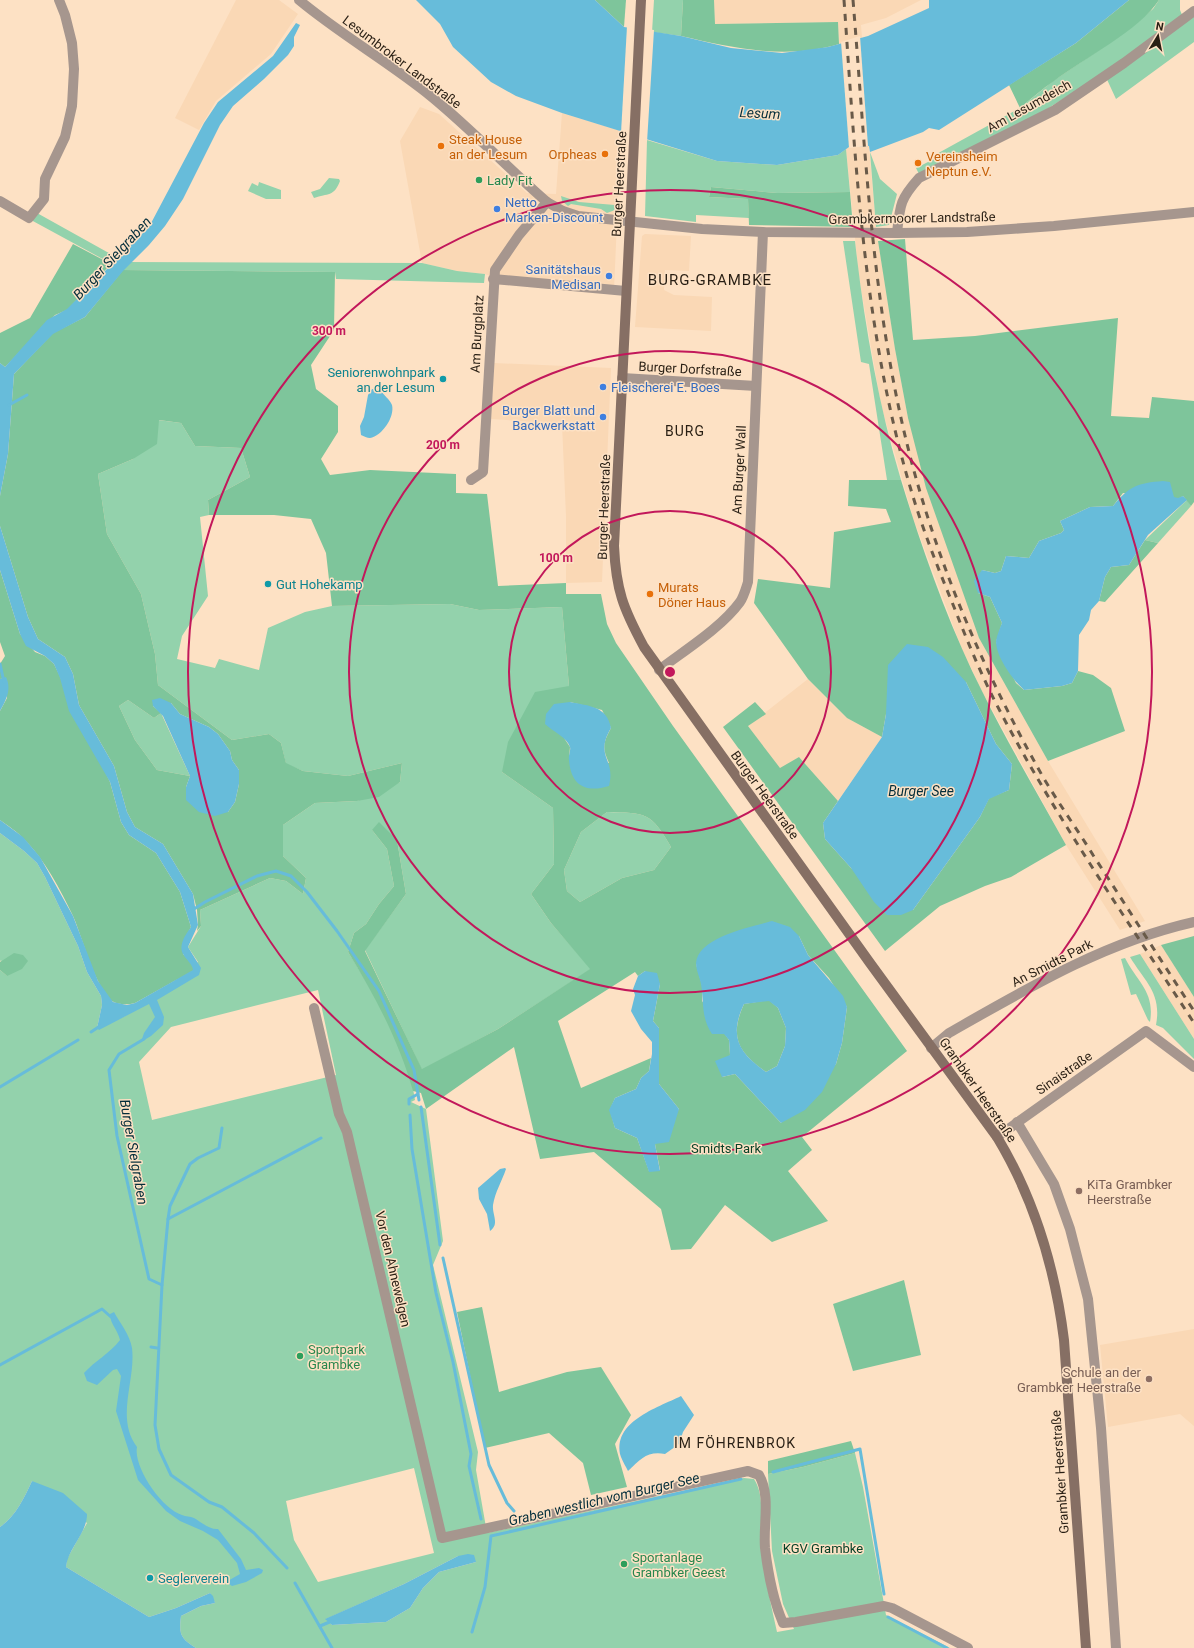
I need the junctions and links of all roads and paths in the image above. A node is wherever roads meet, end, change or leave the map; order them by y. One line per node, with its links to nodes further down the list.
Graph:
1 (59, 0): 5 (street)
2 (299, 0): 6 (street, Lesumbroker Landstraße)
3 (641, 0): 8 (main road, Burger Heerstraße)
4 (1194, 11): 10 (street, Am Lesumdeich)
5 (0, 201)
6 (548, 202): 8 (street, Lesumbroker Landstraße); 11 (street, Am Burgplatz)
7 (1194, 212): 10 (street, Grambkermoorer Landstraße)
8 (630, 222): 9 (street, Grambkermoorer Landstraße); 12 (main road, Burger Heerstraße)
9 (763, 232): 10 (street, Grambkermoorer Landstraße); 14 (street, Am Burger Wall)
10 (897, 233)
11 (493, 279): 12 (street); 15 (street, Am Burgplatz)
12 (626, 291): 13 (main road, Burger Heerstraße)
13 (622, 378): 14 (street, Burger Dorfstraße); 16 (main road, Burger Heerstraße)
14 (756, 386): 16 (street, Am Burger Wall)
15 (471, 480)
16 (659, 670): 18 (main road, Burger Heerstraße)
17 (1194, 922): 20 (street, An Smidts Park)
18 (870, 963): 20 (main road, Grambker Heerstraße)
19 (314, 1008): 24 (street, Vor den Ahnewelgen)
20 (931, 1048): 23 (main road, Grambker Heerstraße)
21 (1194, 1067): 22 (street, Sinaistraße)
22 (1017, 1122): 23 (street, Sinaistraße); 26 (street, Grambker Heerstraße)
23 (997, 1137): 25 (main road, Grambker Heerstraße)
24 (968, 1648)
25 (1086, 1648)
26 (1116, 1648)

